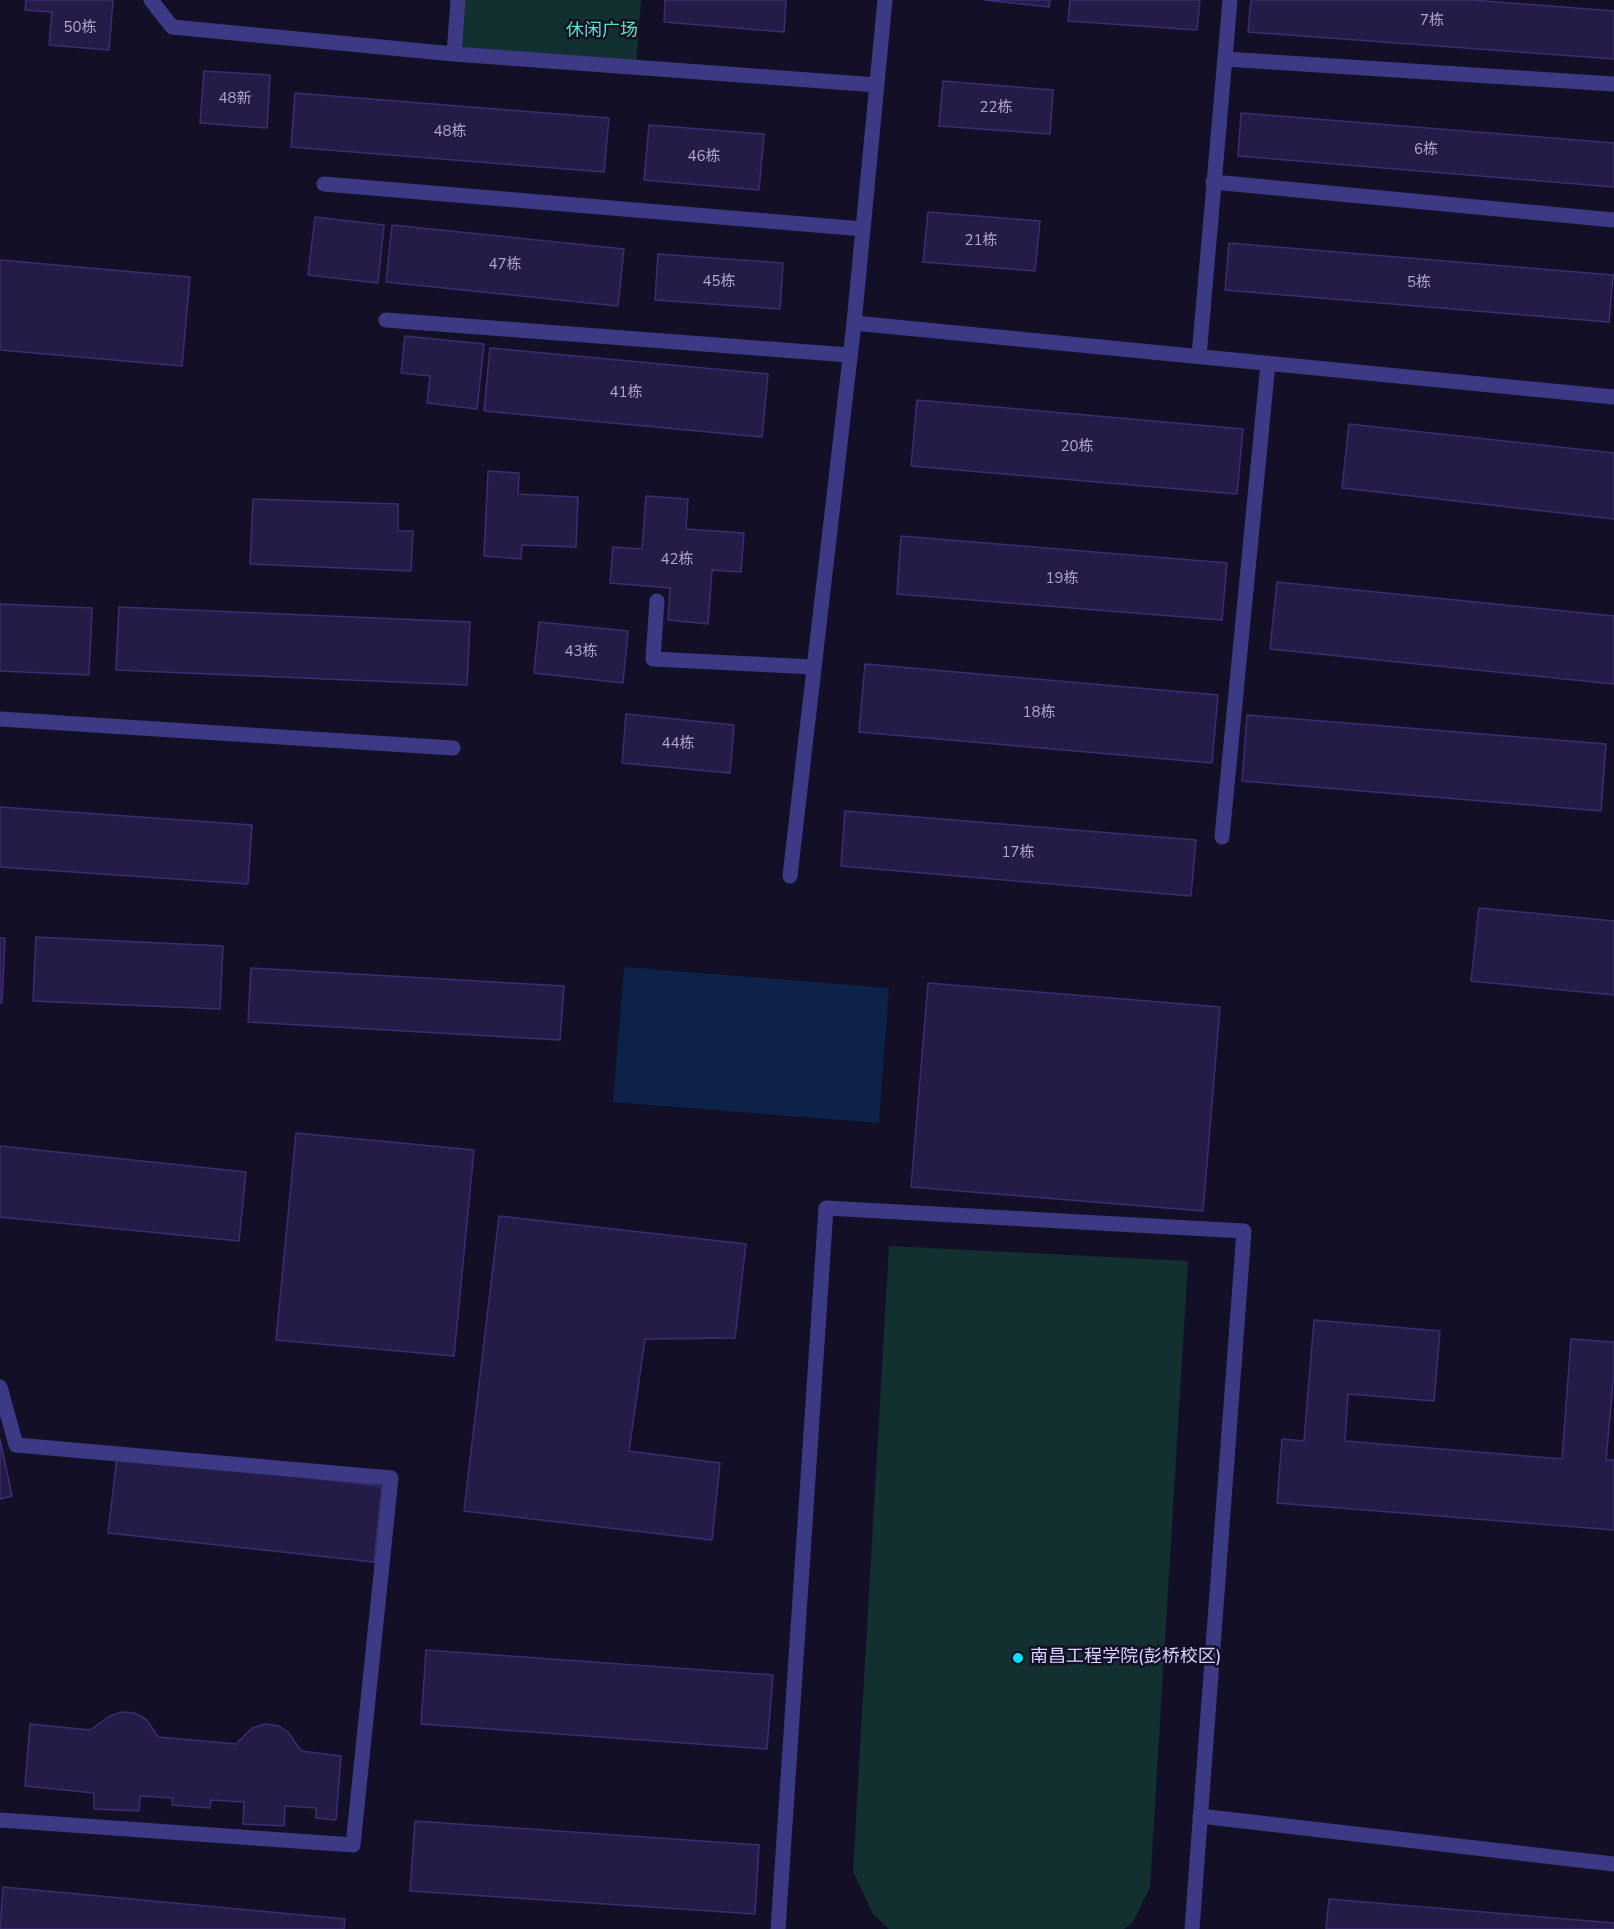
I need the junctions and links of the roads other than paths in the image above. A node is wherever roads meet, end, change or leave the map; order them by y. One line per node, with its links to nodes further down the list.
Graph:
1 (151, 0): 5 (street)
2 (458, 0): 5 (street)
3 (885, 0): 8 (street)
4 (1230, 0): 6 (street)
5 (454, 54): 8 (street)
6 (1225, 59): 7 (street); 9 (street)
7 (1614, 84)
8 (877, 86): 12 (street)
9 (1213, 182): 11 (street); 16 (street)
10 (324, 184): 12 (street)
11 (1614, 220)
12 (863, 229): 14 (street)
13 (386, 320): 15 (street)
14 (854, 323): 15 (street); 16 (street)
15 (849, 355): 20 (street)
16 (1199, 356): 17 (street)
17 (1268, 363): 18 (street); 23 (street)
18 (1614, 397)
19 (657, 602): 20 (street)
20 (813, 667): 24 (street)
21 (0, 719): 22 (street)
22 (453, 748)
23 (1222, 837)
24 (790, 876)
25 (0, 1387): 27 (street)
26 (1200, 1816): 28 (street); 29 (street); 30 (street)
27 (0, 1820)
28 (1614, 1864)
29 (778, 1929)
30 (1192, 1929)

